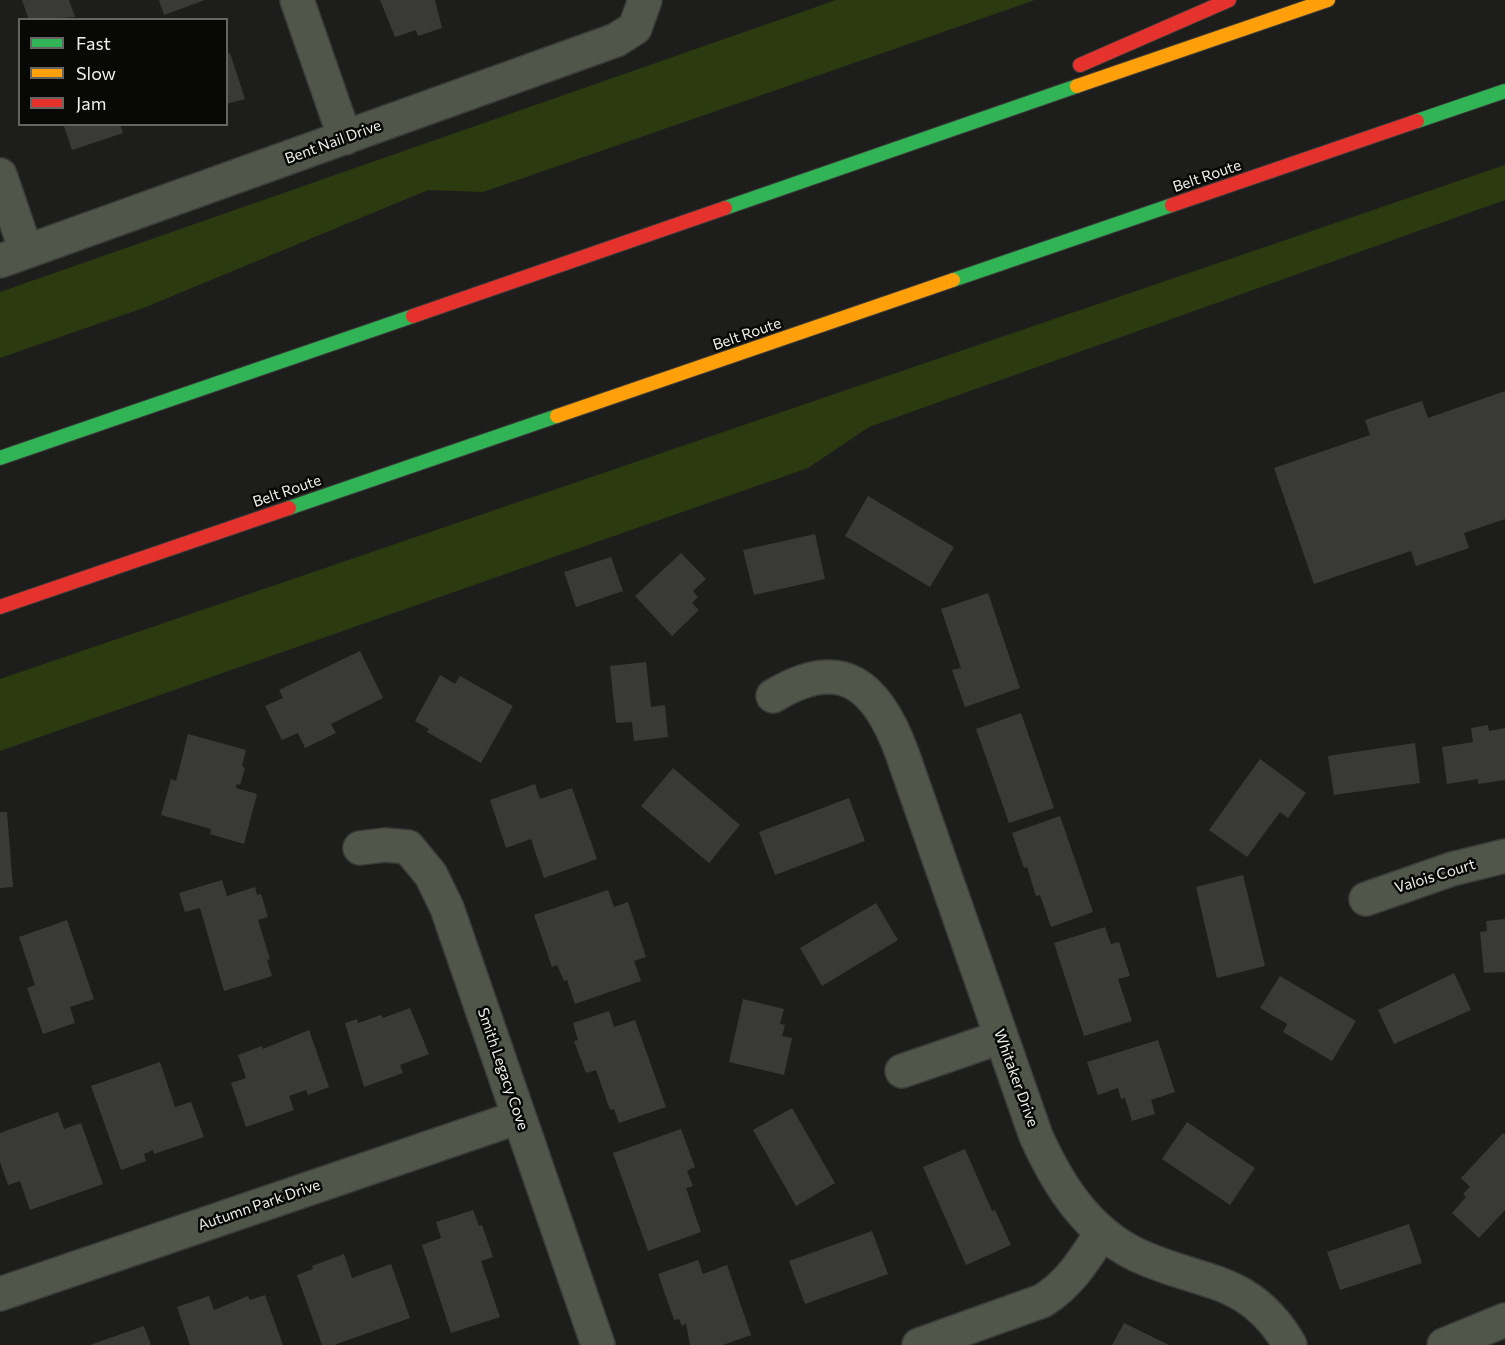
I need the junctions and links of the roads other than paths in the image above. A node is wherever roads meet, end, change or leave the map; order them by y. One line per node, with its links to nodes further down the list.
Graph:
1 (297, 0): 8 (street)
2 (645, 0): 8 (street, Bent Nail Drive)
3 (1229, 0): 5 (highway)
4 (1328, 0): 9 (highway)
5 (1064, 72)
6 (1032, 86): 9 (highway)
7 (1505, 91): 13 (highway, Belt Route)
8 (345, 138): 11 (street, Bent Nail Drive)
9 (895, 149): 12 (highway)
10 (0, 175): 11 (street)
11 (13, 256)
12 (0, 458)
13 (0, 607)
14 (773, 696): 18 (street, Whitaker Drive)
15 (360, 848): 20 (street, Smith Legacy Cove)
16 (1505, 856): 17 (street, Valois Court)
17 (1366, 899)
18 (1001, 1037): 19 (street); 21 (street, Whitaker Drive)
19 (902, 1071)
20 (519, 1117): 22 (street, Autumn Park Drive); 24 (street, Smith Legacy Cove)
21 (1102, 1232): 25 (street); 26 (street, Whitaker Drive)
22 (0, 1294)
23 (1505, 1320): 27 (street)
24 (598, 1345)
25 (919, 1345)
26 (1290, 1345)
27 (1444, 1345)

